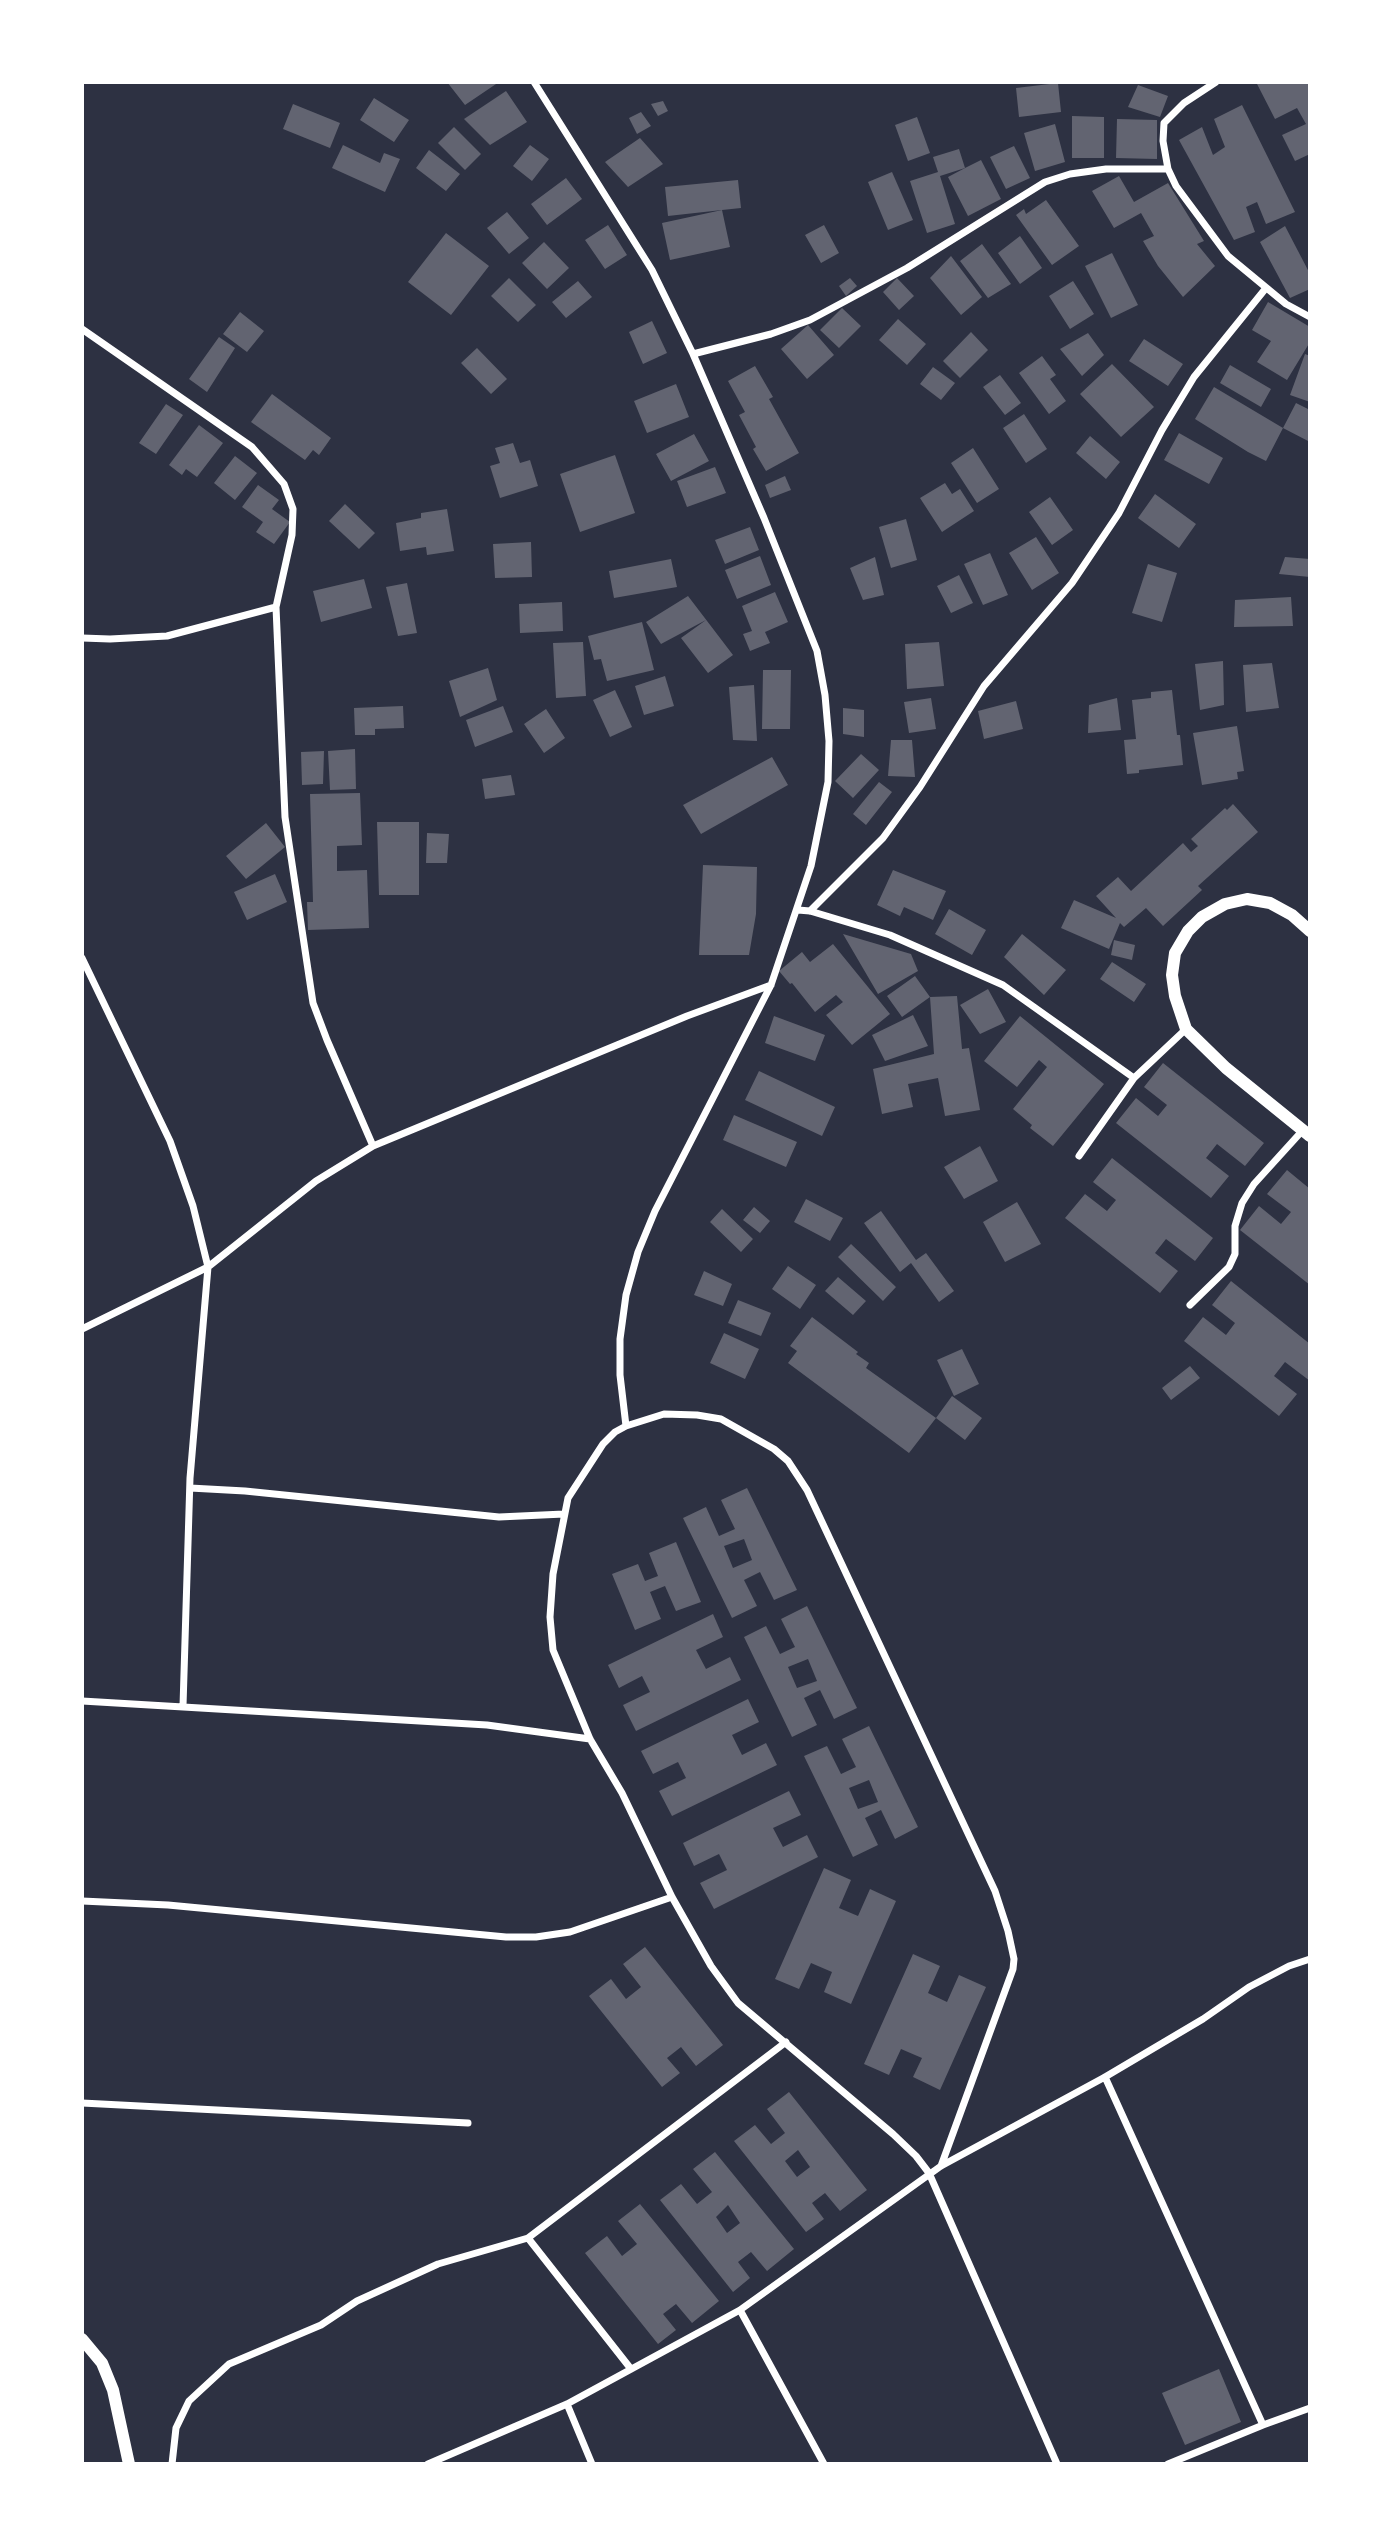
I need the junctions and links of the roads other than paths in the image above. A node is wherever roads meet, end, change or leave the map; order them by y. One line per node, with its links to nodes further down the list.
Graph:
1 (534, 82): 7 (street)
2 (1216, 82): 3 (street)
3 (1168, 169): 4 (street); 7 (street)
4 (1266, 288): 5 (street); 11 (street)
5 (1310, 317)
6 (82, 329): 8 (street)
7 (693, 354): 10 (street)
8 (276, 607): 9 (street); 18 (street)
9 (82, 638)
10 (797, 910): 11 (street); 14 (street)
11 (810, 911): 16 (street)
12 (1310, 931): 15 (street)
13 (82, 958): 20 (street)
14 (771, 985): 18 (street); 23 (street)
15 (1186, 1029): 16 (street); 17 (street)
16 (1134, 1078): 19 (street)
17 (1306, 1133): 21 (street)
18 (373, 1146): 20 (street)
19 (1079, 1156)
20 (208, 1267): 22 (street); 24 (street)
21 (1190, 1305)
22 (82, 1329)
23 (626, 1426): 25 (street); 36 (street)
24 (190, 1488): 25 (street); 27 (street)
25 (564, 1514): 28 (street)
26 (82, 1701): 27 (street)
27 (183, 1706): 28 (street)
28 (590, 1739): 29 (street)
29 (672, 1896): 30 (street); 32 (street)
30 (82, 1901)
31 (1310, 1959): 33 (street)
32 (786, 2042): 37 (street); 38 (street)
33 (1105, 2077): 36 (street); 44 (street)
34 (82, 2103): 35 (street)
35 (468, 2123)
36 (940, 2166): 37 (street)
37 (929, 2174): 39 (street); 50 (street)
38 (528, 2238): 41 (street); 46 (street)
39 (740, 2310): 41 (street); 49 (street)
40 (82, 2339): 45 (street)
41 (631, 2369): 42 (street)
42 (567, 2404): 47 (street); 48 (street)
43 (1310, 2408): 44 (street)
44 (1263, 2425): 51 (street)
45 (129, 2464)
46 (172, 2464)
47 (428, 2464)
48 (592, 2464)
49 (824, 2464)
50 (1057, 2464)
51 (1168, 2464)

